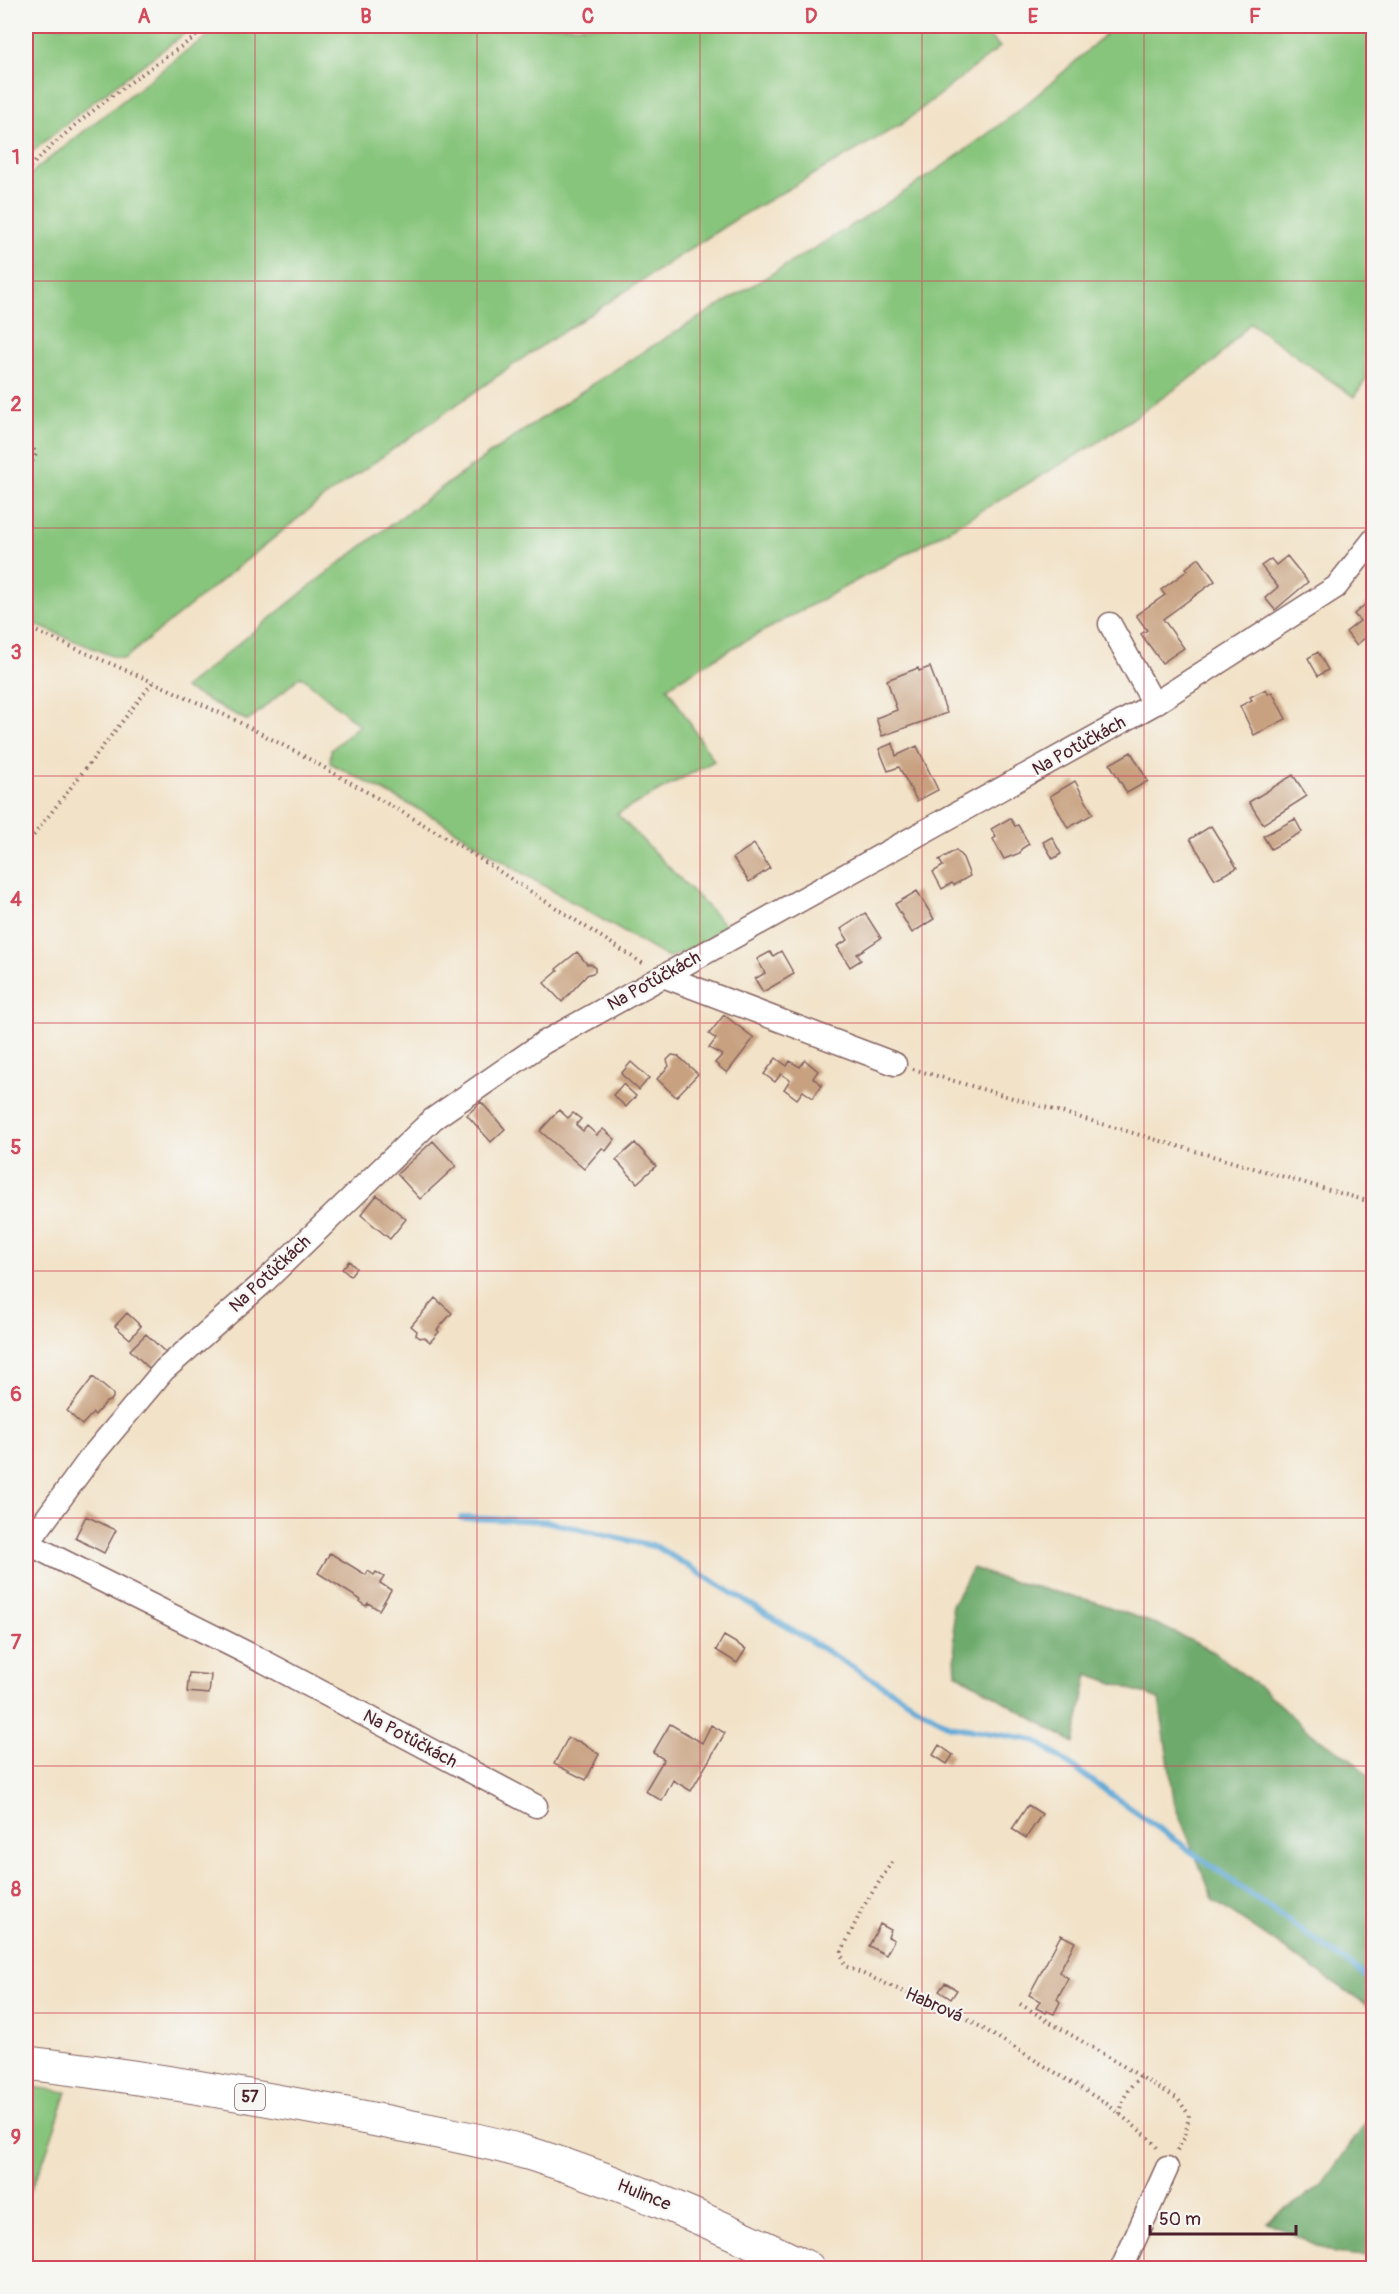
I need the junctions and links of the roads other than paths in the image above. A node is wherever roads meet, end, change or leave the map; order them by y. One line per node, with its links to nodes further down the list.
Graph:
1 (1374, 539): 3 (street, Na Potůčkách)
2 (1110, 624): 3 (street)
3 (1154, 704): 4 (street, Na Potůčkách)
4 (663, 976): 5 (street); 6 (street, Na Potůčkách)
5 (895, 1064)
6 (26, 1544): 7 (street, Na Potůčkách)
7 (536, 1806)
8 (26, 2063): 10 (main road, Hulince / 57)
9 (1167, 2168): 11 (street)
10 (808, 2268)
11 (1122, 2268)

